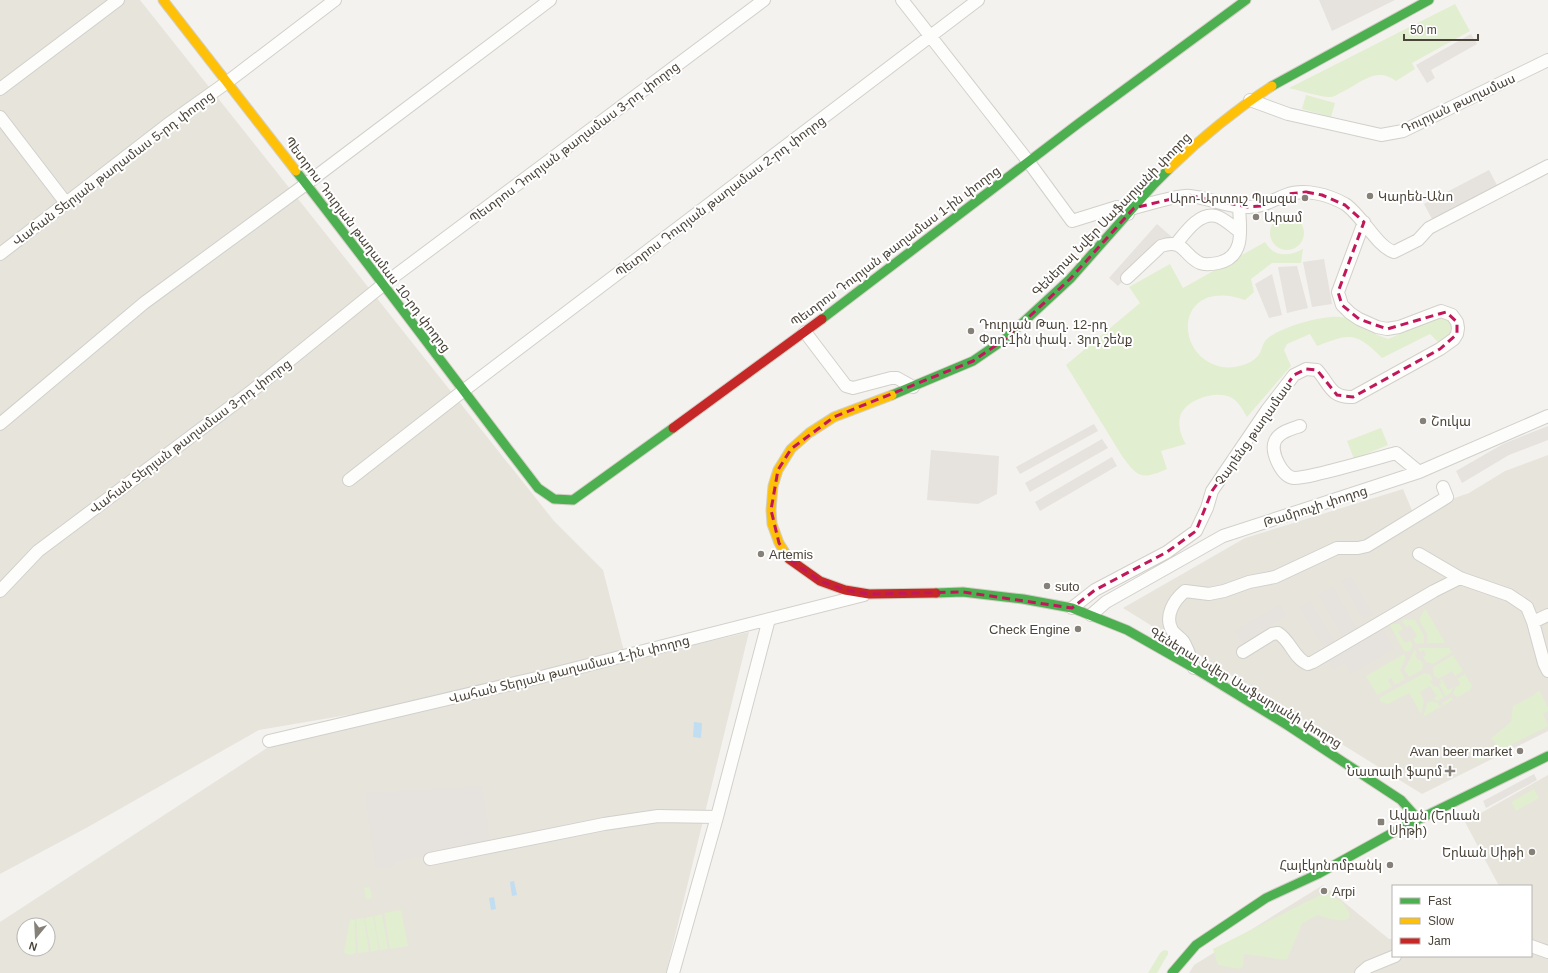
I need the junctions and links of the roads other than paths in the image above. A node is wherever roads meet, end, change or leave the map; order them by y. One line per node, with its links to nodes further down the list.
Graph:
1 (118, 0): 13 (street)
2 (163, 0): 12 (main road, Պետրոս Դուրյան թաղամաս 10-րդ փողոց)
3 (335, 0): 12 (street, Վահան Տերյան թաղամաս 5-րդ փողոց)
4 (550, 0): 18 (street)
5 (764, 0): 27 (street, Պետրոս Դուրյան թաղամաս 3-րդ փողոց)
6 (902, 0): 10 (street)
7 (978, 0): 10 (street, Պետրոս Դուրյան թաղամաս 2-րդ փողոց)
8 (1246, 0): 16 (main road, Պետրոս Դուրյան թաղամաս 1-ին փողոց)
9 (1429, 0): 14 (main road, Գեներալ Նվեր Սաֆարյանի փողոց)
10 (930, 37): 16 (street); 30 (street, Պետրոս Դուրյան թաղամաս 2-րդ փողոց)
11 (1548, 60): 14 (street, Դուրյան թաղամաս)
12 (226, 83): 18 (main road, Պետրոս Դուրյան թաղամաս 10-րդ փողոց); 19 (street, Վահան Տերյան թաղամաս 5-րդ փողոց)
13 (0, 89)
14 (1250, 100): 21 (main road, Գեներալ Նվեր Սաֆարյանի փողոց)
15 (0, 117): 19 (street)
16 (1028, 161): 21 (street); 28 (main road, Պետրոս Դուրյան թաղամաս 1-ին փողոց)
17 (1548, 166): 22 (street)
18 (306, 184): 27 (main road, Պետրոս Դուրյան թաղամաս 10-րդ փողոց); 32 (street)
19 (66, 203): 25 (street, Վահան Տերյան թաղամաս 5-րդ փողոց)
20 (1239, 207): 21 (street); 22 (street); 23 (street)
21 (1131, 211): 29 (main road, Գեներալ Նվեր Սաֆարյանի փողոց)
22 (1364, 222): 42 (street, Չարենց թաղամաս)
23 (1240, 232): 24 (street); 24 (street)
24 (1176, 244): 26 (street)
25 (0, 254)
26 (1127, 278)
27 (384, 284): 30 (main road, Պետրոս Դուրյան թաղամաս 10-րդ փողոց); 40 (street, Վահան Տերյան թաղամաս 3-րդ փողոց)
28 (804, 332): 29 (street); 37 (main road, Պետրոս Դուրյան թաղամաս 1-ին փողոց)
29 (913, 387): 41 (main road, Գեներալ Նվեր Սաֆարյանի փողոց)
30 (463, 391): 35 (street, Պետրոս Դուրյան թաղամաս 2-րդ փողոց); 37 (main road, Պետրոս Դուրյան թաղամաս 10-րդ փողոց)
31 (1548, 416): 34 (street, Թամրուչի փողոց)
32 (0, 424)
33 (1300, 426): 34 (street)
34 (1418, 472): 43 (street, Թամրուչի փողոց)
35 (349, 480)
36 (1443, 487): 48 (street)
37 (554, 499)
38 (1419, 554): 39 (street)
39 (1460, 578): 46 (street); 47 (street)
40 (0, 591)
41 (869, 594): 42 (main road, Գեներալ Նվեր Սաֆարյանի փողոց); 45 (street, Վահան Տերյան թաղամաս 1-ին փողոց)
42 (1072, 608): 43 (main road, Գեներալ Նվեր Սաֆարյանի փողոց)
43 (1091, 614): 48 (main road, Գեներալ Նվեր Սաֆարյանի փողոց)
44 (1548, 615): 46 (street)
45 (769, 619): 50 (street, Վահան Տերյան թաղամաս 1-ին փողոց); 52 (street)
46 (1534, 622): 49 (street)
47 (1243, 652)
48 (1194, 668): 53 (main road, Գեներալ Նվեր Սաֆարյանի փողոց)
49 (1548, 671)
50 (269, 741)
51 (1548, 756): 53 (main road)
52 (717, 817): 54 (street); 58 (street)
53 (1418, 819): 59 (main road)
54 (430, 859)
55 (1532, 946): 56 (street)
56 (1548, 952)
57 (1393, 957): 60 (street)
58 (673, 973)
59 (1172, 973)
60 (1361, 973)

